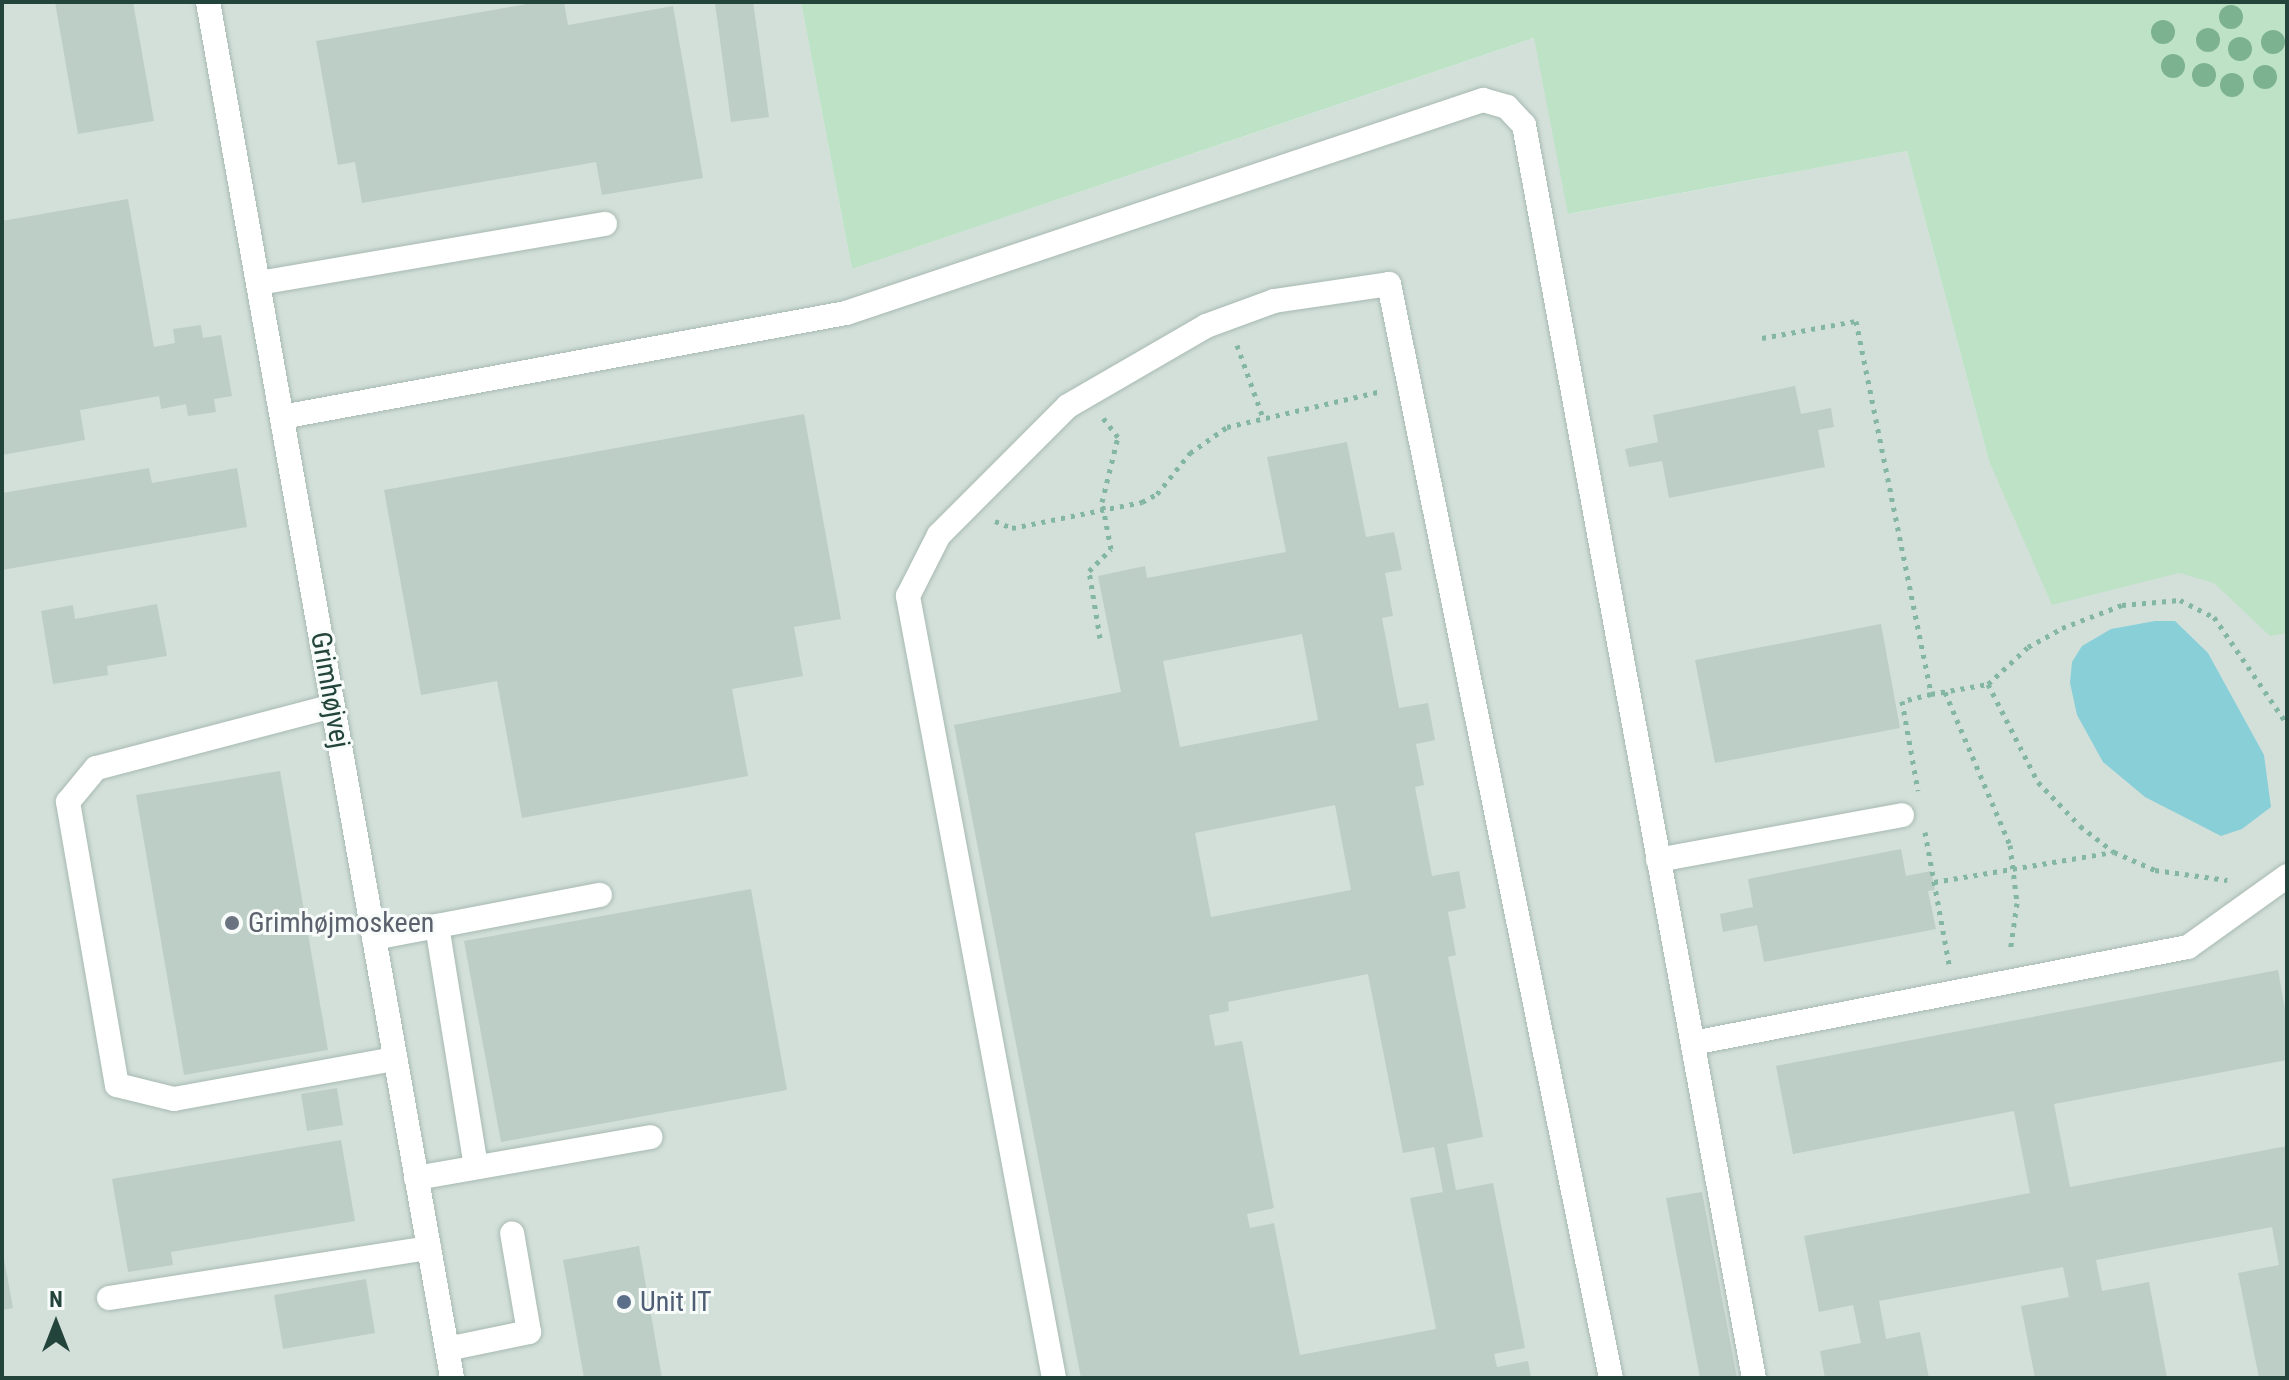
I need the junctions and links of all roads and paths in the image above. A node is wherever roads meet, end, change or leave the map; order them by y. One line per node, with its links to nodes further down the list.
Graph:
1 (208, 2): 3 (street, Grimhøjvej)
2 (605, 224): 3 (street)
3 (259, 283): 9 (street, Grimhøjvej)
4 (1228, 318): 6 (street); 7 (street); 8 (path)
5 (1762, 338): 15 (path)
6 (1410, 386): 8 (path); 41 (street)
7 (1086, 395): 10 (street); 11 (path)
8 (1262, 415): 11 (path)
9 (282, 417): 16 (street, Grimhøjvej); 21 (street)
10 (968, 501): 11 (path); 40 (street)
11 (1104, 509): 12 (path)
12 (1100, 638)
13 (1988, 684): 14 (path); 17 (path); 20 (path)
14 (1945, 692): 15 (path); 22 (path)
15 (1931, 694): 18 (path)
16 (333, 706): 27 (street, Grimhøjvej); 31 (street)
17 (2287, 724)
18 (1911, 806): 21 (street)
19 (1924, 826): 24 (path)
20 (2114, 852): 22 (path); 23 (path)
21 (1658, 860): 30 (street)
22 (2014, 869): 24 (path); 28 (path)
23 (2283, 879): 28 (street)
24 (1934, 882): 29 (path)
25 (600, 895): 26 (street)
26 (437, 926): 27 (street); 33 (street)
27 (374, 938): 31 (street, Grimhøjvej)
28 (2001, 984): 29 (street)
29 (1954, 993): 30 (street)
30 (1693, 1043): 42 (street)
31 (395, 1059): 34 (street, Grimhøjvej)
32 (650, 1137): 33 (street)
33 (476, 1167): 34 (street)
34 (416, 1178): 36 (street, Grimhøjvej)
35 (512, 1233): 38 (street)
36 (429, 1248): 37 (street); 38 (street, Grimhøjvej)
37 (109, 1298)
38 (447, 1349): 39 (street, Grimhøjvej)
39 (452, 1378)
40 (1054, 1378)
41 (1611, 1378)
42 (1754, 1378)

